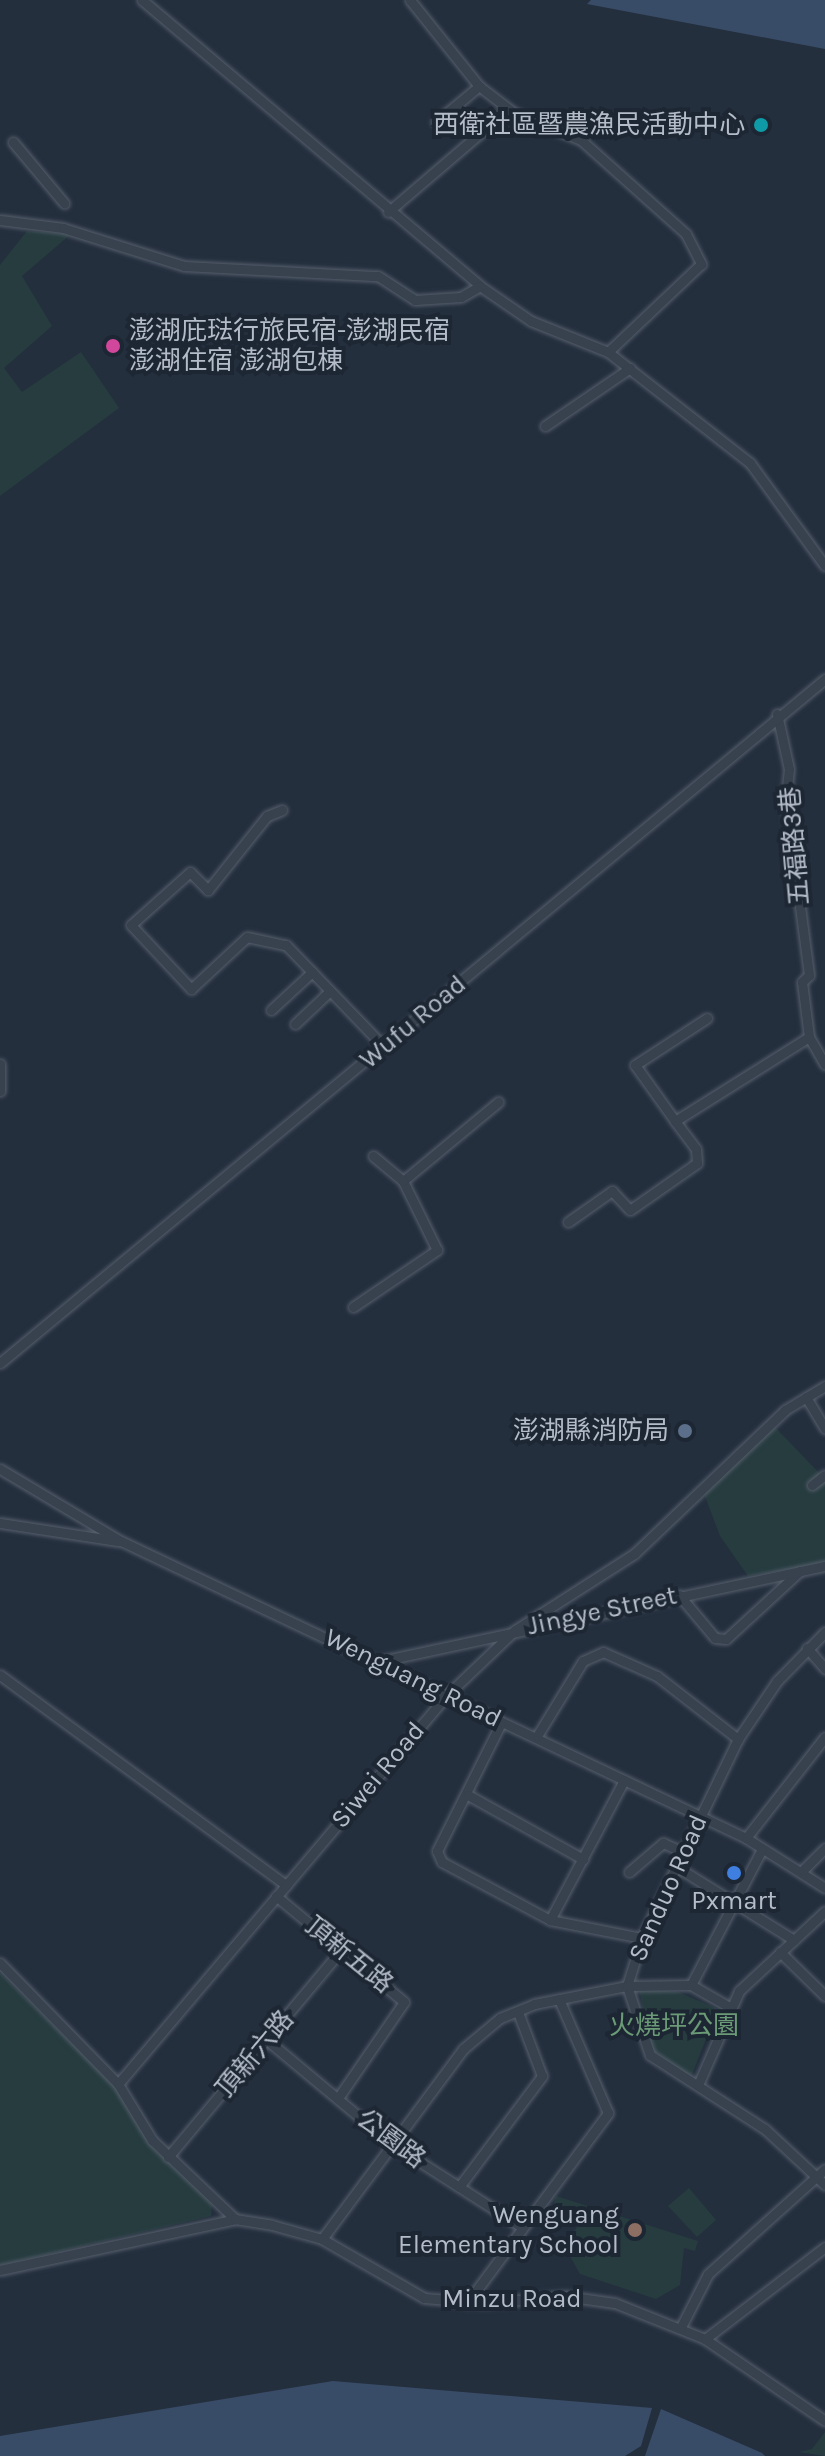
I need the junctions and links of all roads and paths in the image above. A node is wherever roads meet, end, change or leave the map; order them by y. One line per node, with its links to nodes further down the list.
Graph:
1 (142, 0): 8 (street)
2 (410, 0): 3 (street)
3 (479, 86): 4 (street); 5 (street)
4 (508, 109): 8 (street); 11 (street)
5 (436, 122)
6 (13, 142): 7 (street)
7 (64, 203)
8 (388, 212): 10 (street)
9 (0, 220): 10 (street)
10 (480, 286): 11 (street)
11 (608, 352): 12 (street)
12 (630, 368): 13 (street); 14 (street)
13 (545, 426)
14 (825, 566)
15 (825, 679): 16 (street, Wufu Road)
16 (777, 714): 23 (street, 五福路3巷); 24 (street, Wufu Road)
17 (282, 810): 18 (street)
18 (312, 972): 19 (street); 20 (street)
19 (330, 991): 22 (street); 24 (street)
20 (271, 1010)
21 (707, 1018): 29 (street)
22 (295, 1024)
23 (809, 1037): 26 (street, 五福路3巷); 29 (street)
24 (384, 1047): 34 (street, Wufu Road)
25 (0, 1064): 27 (street)
26 (825, 1065)
27 (0, 1091)
28 (498, 1102): 31 (street)
29 (675, 1121): 32 (street)
30 (373, 1156): 31 (street)
31 (403, 1181): 33 (street)
32 (568, 1222)
33 (353, 1307)
34 (0, 1363)
35 (825, 1386): 36 (street, Siwei Road)
36 (806, 1397): 37 (street); 47 (street, Siwei Road)
37 (825, 1429)
38 (0, 1469): 42 (street, Wenguang Road)
39 (825, 1475): 40 (street)
40 (812, 1485)
41 (0, 1523): 42 (street)
42 (121, 1541): 50 (street, Wenguang Road)
43 (821, 1567): 44 (street, Jingye Street); 45 (street)
44 (800, 1571): 46 (street, Jingye Street); 46 (street)
45 (825, 1576)
46 (679, 1595): 47 (street, Jingye Street)
47 (515, 1630): 50 (street, Jingye Street); 53 (street, Siwei Road)
48 (825, 1632): 49 (street, Sanduo Road)
49 (807, 1648): 51 (street); 57 (street, Sanduo Road)
50 (381, 1661): 53 (street, Wenguang Road)
51 (825, 1669)
52 (0, 1675): 69 (street)
53 (446, 1696): 54 (street, Wenguang Road); 69 (street, Siwei Road)
54 (501, 1723): 55 (street, Wenguang Road); 59 (street)
55 (537, 1736): 57 (street); 58 (street, Wenguang Road)
56 (825, 1737): 61 (street)
57 (738, 1739): 60 (street, Sanduo Road)
58 (624, 1780): 60 (street, Wenguang Road); 65 (street)
59 (468, 1795): 65 (street); 74 (street)
60 (700, 1815): 61 (street, Wenguang Road); 64 (street, Sanduo Road)
61 (746, 1838): 63 (street, Wenguang Road)
62 (825, 1848): 67 (street)
63 (762, 1849): 67 (street, Wenguang Road); 72 (street)
64 (683, 1852): 66 (street, Sanduo Road); 68 (street)
65 (583, 1859): 74 (street)
66 (677, 1867): 72 (street); 75 (street, Sanduo Road)
67 (803, 1870): 70 (street, Wenguang Road)
68 (629, 1872)
69 (286, 1885): 71 (street, Siwei Road)
70 (825, 1888)
71 (276, 1896): 77 (street, 頂新五路); 87 (street, Siwei Road)
72 (736, 1901): 76 (street); 80 (street)
73 (825, 1911): 76 (street)
74 (550, 1920): 75 (street)
75 (642, 1938): 81 (street, Sanduo Road)
76 (794, 1940): 78 (street)
77 (342, 1949): 86 (street, 頂新六路); 89 (street, 頂新五路)
78 (780, 1952): 82 (street); 84 (street)
79 (0, 1963): 87 (street)
80 (691, 1985): 81 (street); 84 (street)
81 (627, 1986): 83 (street); 88 (street, Sanduo Road)
82 (825, 1996)
83 (559, 1999): 85 (street); 97 (street)
84 (731, 2008): 88 (street)
85 (518, 2012): 90 (street); 95 (street)
86 (267, 2040): 89 (street, 公園路); 91 (street, 頂新六路)
87 (118, 2084): 91 (street)
88 (698, 2085): 93 (street, Sanduo Road)
89 (338, 2098): 90 (street, 公園路)
90 (392, 2144): 95 (street, 公園路); 98 (street)
91 (168, 2157): 96 (street)
92 (825, 2169): 93 (street)
93 (816, 2176): 94 (street, Sanduo Road); 102 (street)
94 (825, 2185)
95 (459, 2187): 97 (street, 公園路)
96 (235, 2219): 98 (street, Minzu Road); 100 (street, Minzu Road)
97 (522, 2227): 101 (street)
98 (322, 2239): 101 (street, Minzu Road)
99 (825, 2247): 103 (street)
100 (0, 2270)
101 (467, 2303): 102 (street, Minzu Road)
102 (681, 2327): 103 (street, Minzu Road)
103 (705, 2339): 104 (street, Minzu Road)
104 (824, 2418)

